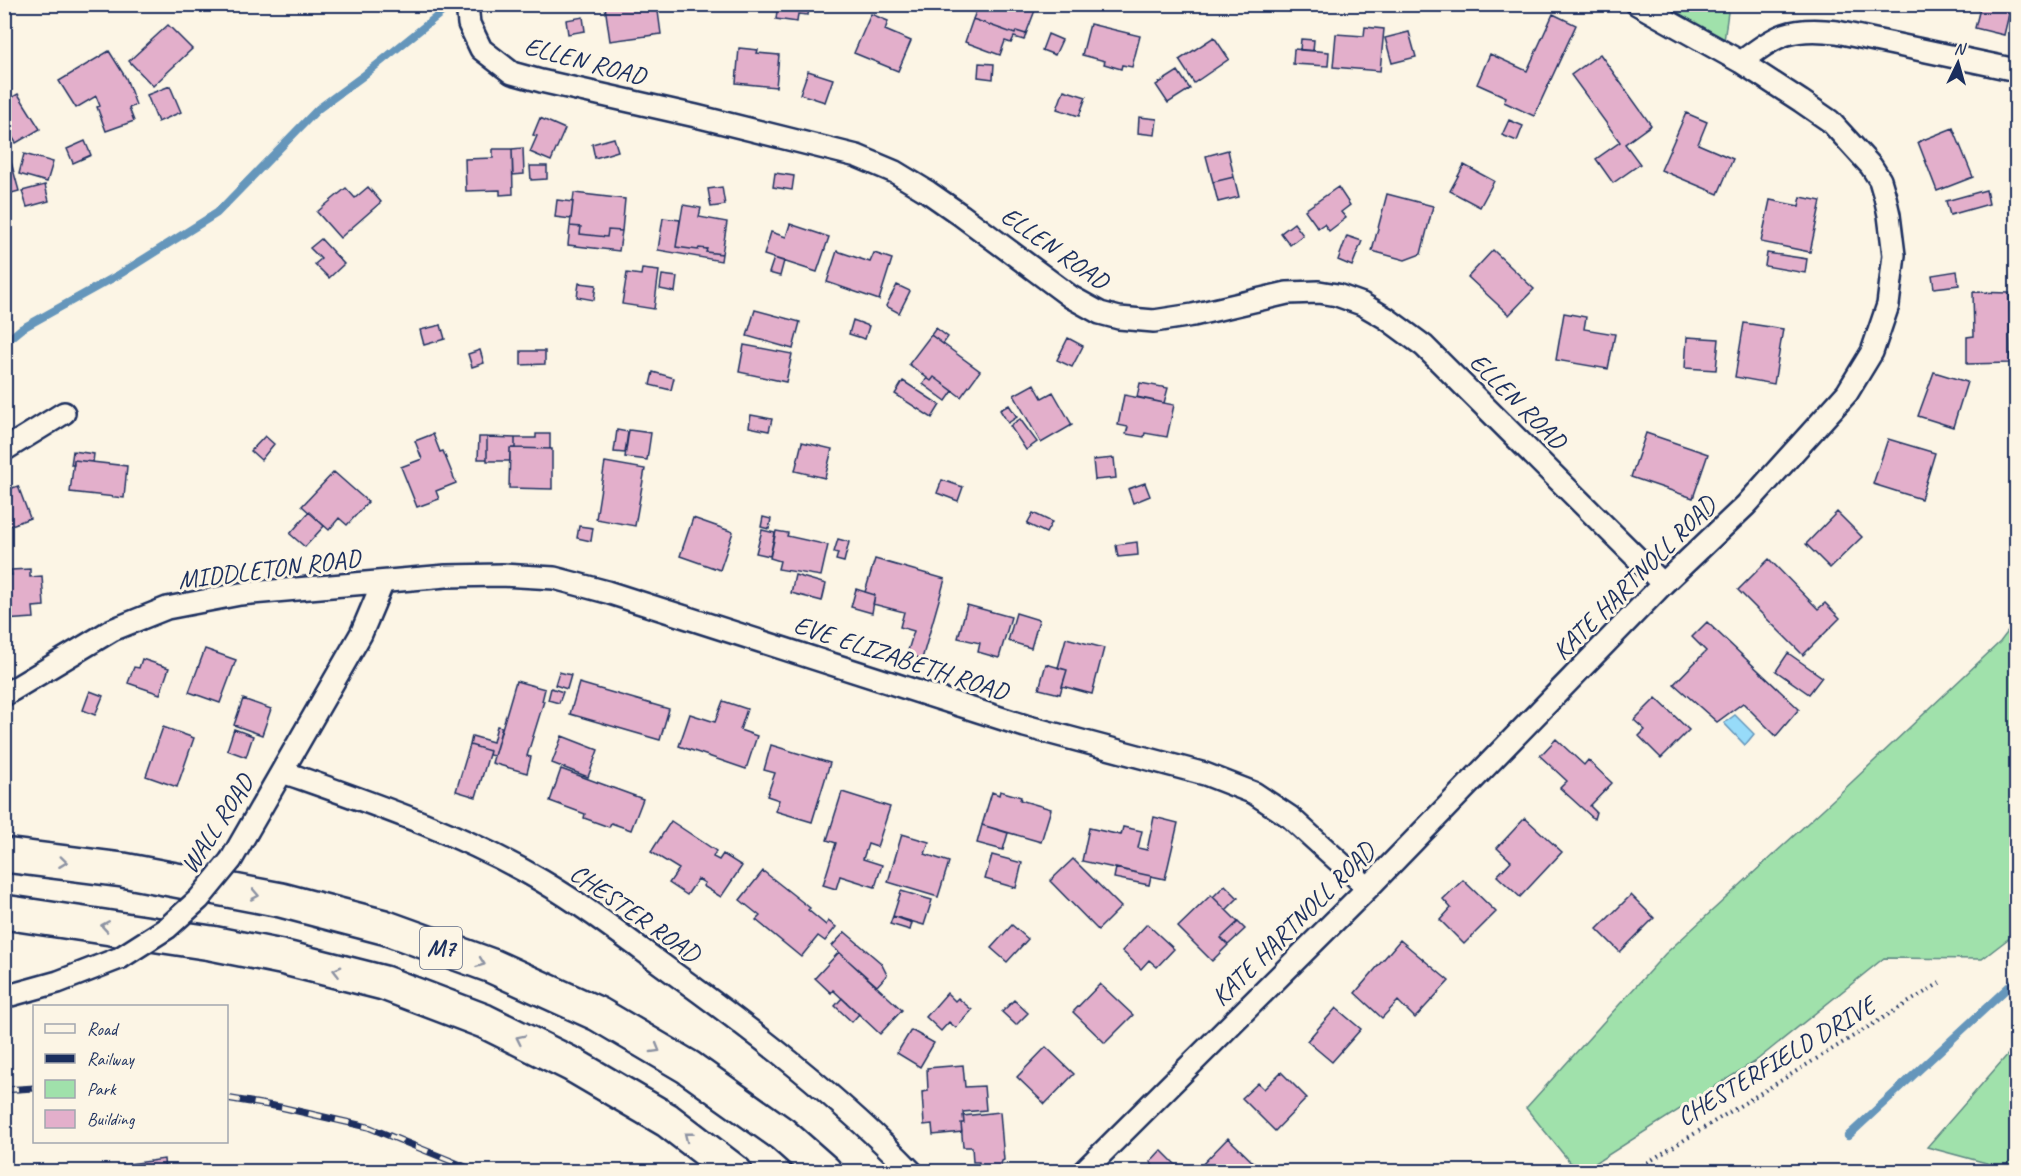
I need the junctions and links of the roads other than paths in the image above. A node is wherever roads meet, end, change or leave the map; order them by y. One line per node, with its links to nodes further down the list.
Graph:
1 (467, 4): 8 (street, ELLEN ROAD)
2 (1637, 4): 3 (street, KATE HARTNOLL ROAD)
3 (1741, 62): 4 (street); 8 (street, KATE HARTNOLL ROAD)
4 (2016, 70)
5 (64, 413): 6 (street)
6 (4, 450)
7 (383, 582): 9 (street, MIDDLETON ROAD); 10 (street, WALL ROAD); 12 (street, EVE ELIZABETH ROAD)
8 (1663, 584): 12 (street, KATE HARTNOLL ROAD)
9 (4, 695)
10 (283, 772): 14 (street, WALL ROAD, bridge); 17 (street, CHESTER ROAD)
11 (4, 855): 16 (highway, M7, one-way to 16)
12 (1368, 888): 18 (street, KATE HARTNOLL ROAD)
13 (4, 912): 15 (highway, M7, one-way to 13)
14 (4, 998)
15 (735, 1172)
16 (825, 1172)
17 (912, 1172)
18 (1083, 1172)

